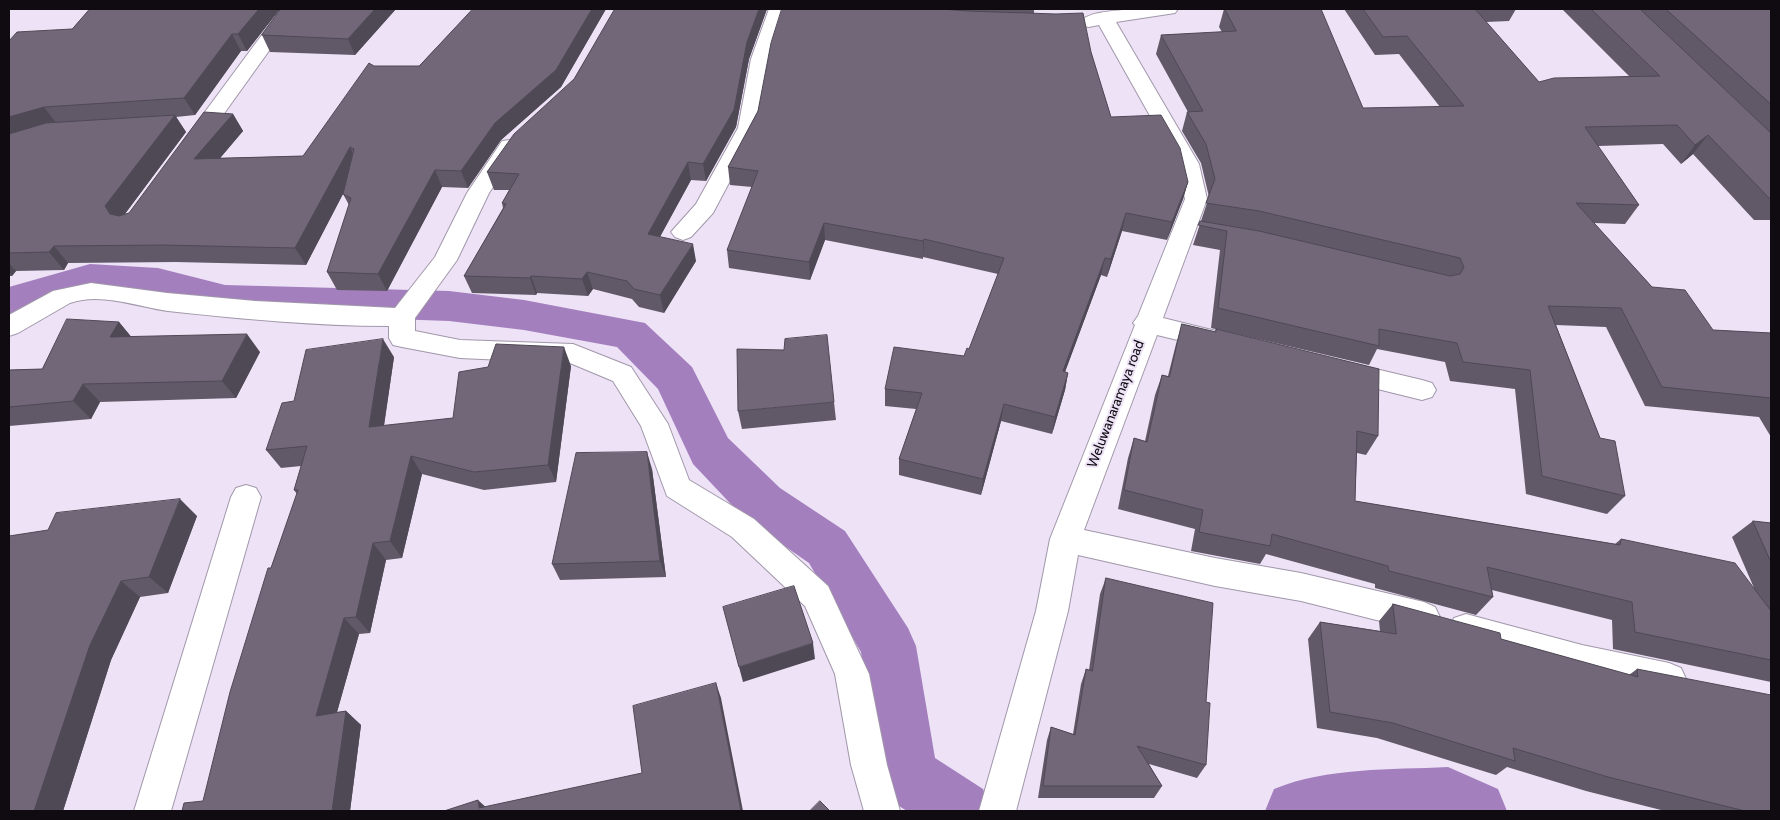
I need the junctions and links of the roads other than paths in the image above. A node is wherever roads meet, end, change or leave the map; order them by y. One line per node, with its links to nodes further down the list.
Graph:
1 (290, 9): 6 (street)
2 (778, 9): 11 (street)
3 (1169, 9): 4 (street)
4 (1091, 16): 5 (street); 10 (street, Weluwanaramaya road)
5 (1067, 23)
6 (208, 123): 7 (street); 9 (street)
7 (178, 124)
8 (522, 134): 13 (street)
9 (179, 162)
10 (1182, 229): 12 (street); 14 (street, Weluwanaramaya road)
11 (682, 232)
12 (1209, 233)
13 (402, 317): 15 (street); 24 (street)
14 (1146, 323): 16 (street); 20 (street, Weluwanaramaya road)
15 (9, 327)
16 (1242, 346)
17 (1318, 365): 18 (street)
18 (1422, 390)
19 (246, 497): 23 (street)
20 (1064, 539): 21 (street); 22 (street, Weluwanaramaya road)
21 (1702, 685)
22 (1001, 798)
23 (152, 811)
24 (882, 811)

